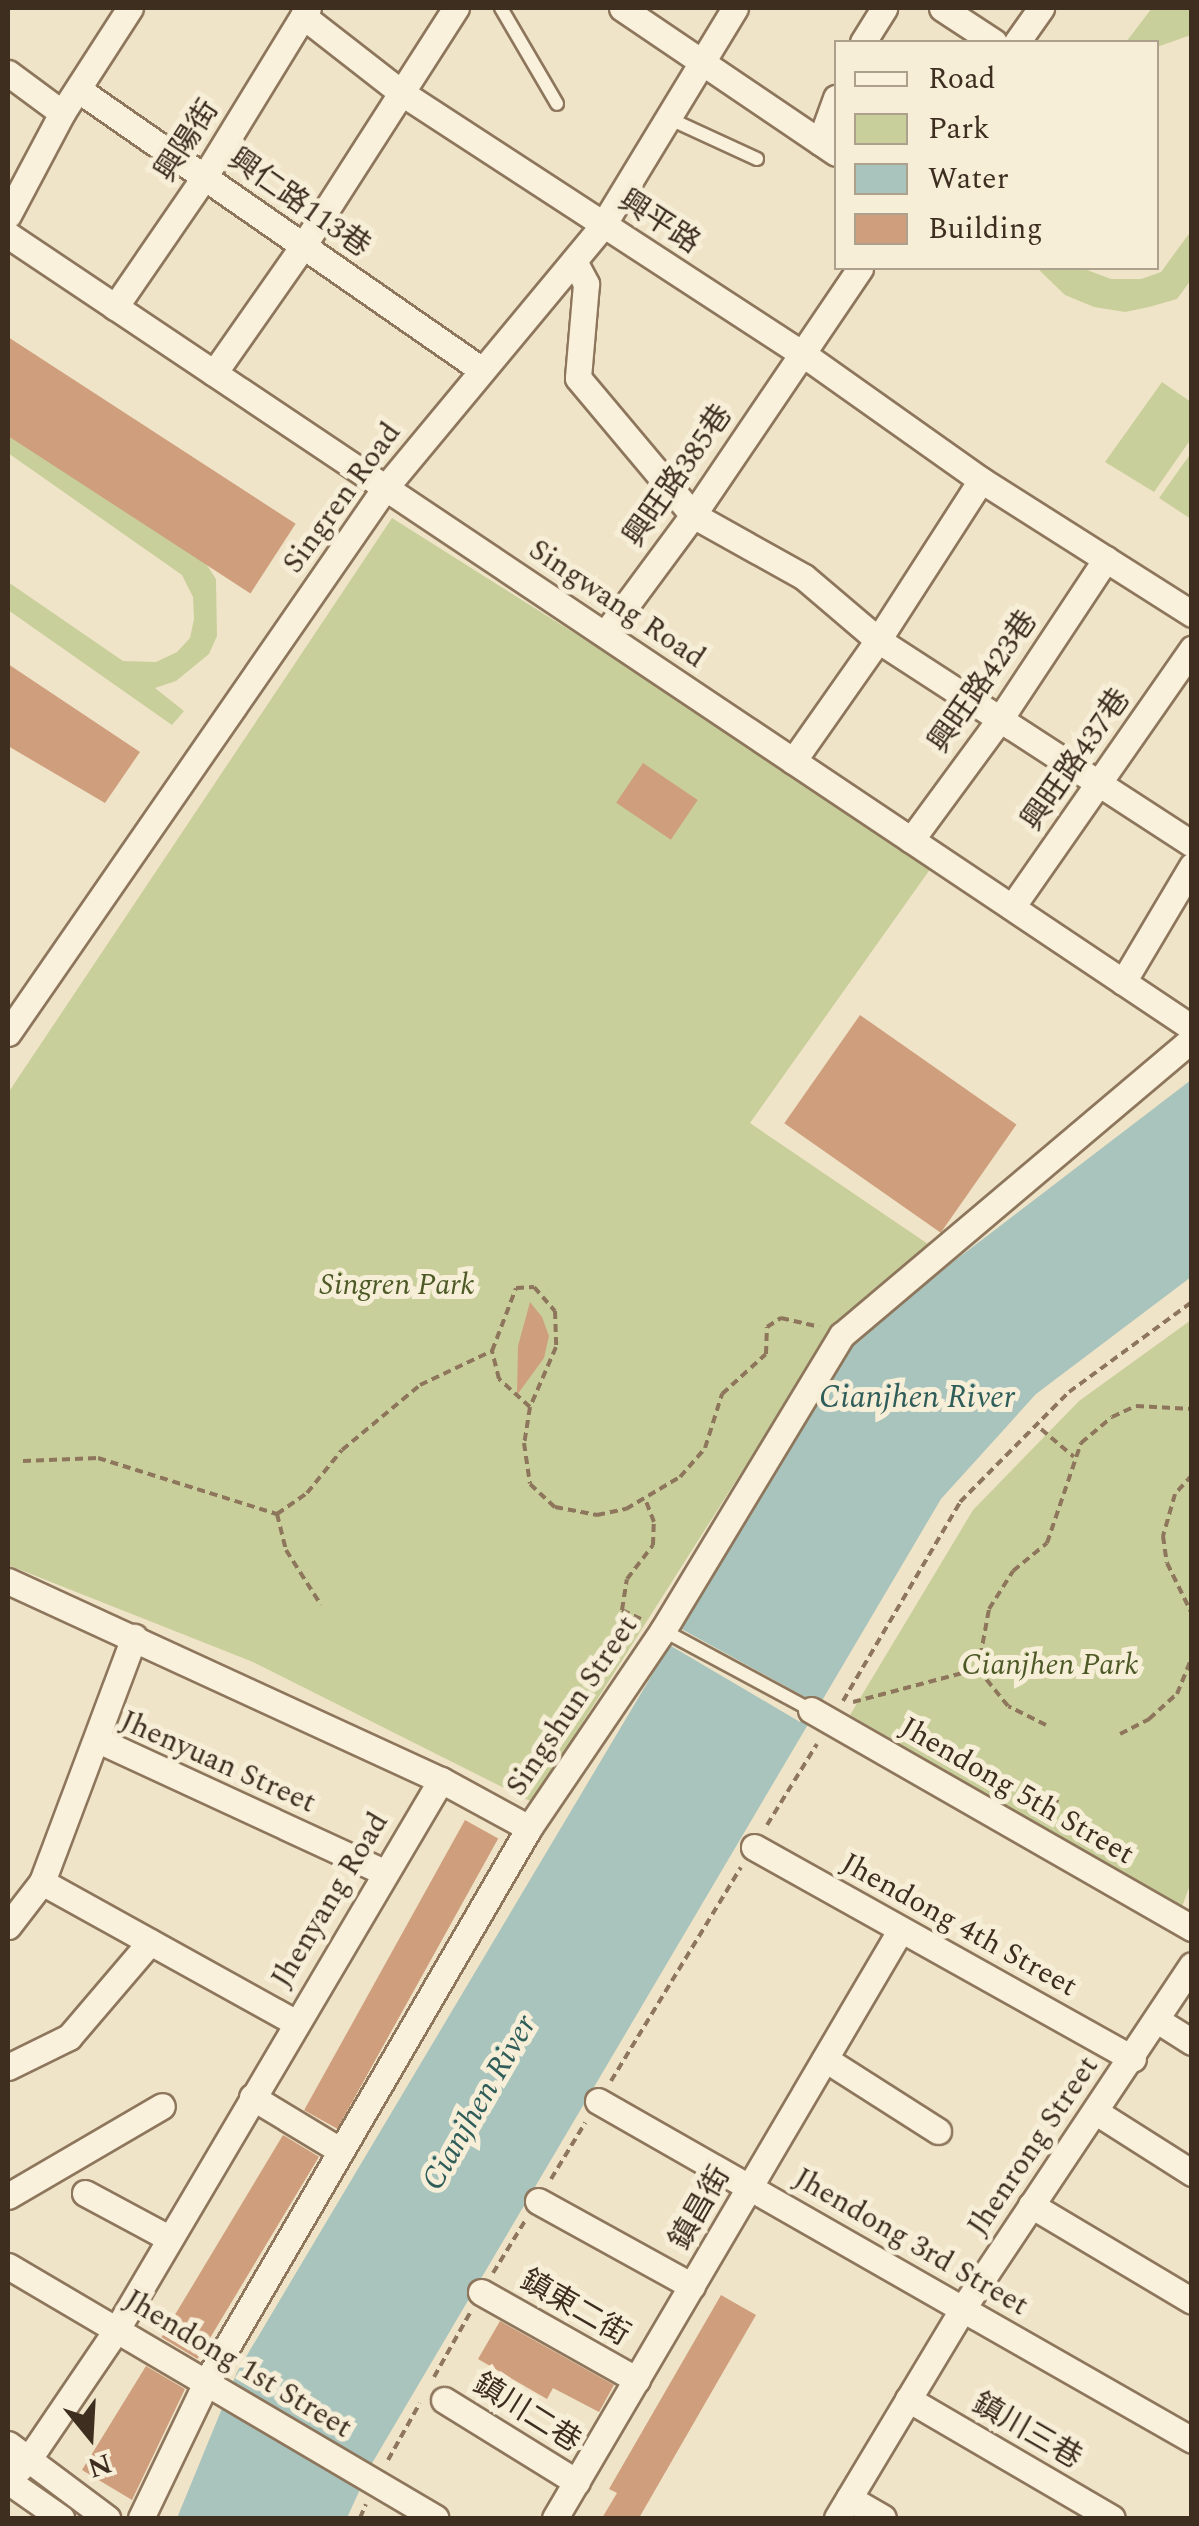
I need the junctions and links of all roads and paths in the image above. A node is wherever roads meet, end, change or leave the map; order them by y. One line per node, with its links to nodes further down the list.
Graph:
1 (130, 8): 15 (street)
2 (456, 8): 16 (street)
3 (501, 8): 17 (lane)
4 (622, 8): 13 (street)
5 (735, 8): 13 (street, Singren Road)
6 (884, 8): 10 (street)
7 (942, 8): 11 (street)
8 (1041, 8): 12 (street)
9 (306, 12): 16 (street, 興平路); 23 (street, 興陽街)
10 (865, 40)
11 (991, 40)
12 (1018, 40)
13 (702, 60): 20 (street, Singren Road); 21 (street)
14 (8, 73): 19 (street)
15 (79, 90): 19 (street); 23 (street, 興仁路113巷)
16 (402, 92): 25 (street, 興平路); 27 (street)
17 (557, 104)
18 (834, 110): 21 (street)
19 (62, 112): 24 (street)
20 (668, 118): 22 (lane); 25 (street, Singren Road)
21 (828, 147)
22 (757, 158)
23 (205, 176): 27 (street, 興仁路113巷); 30 (street, 興陽街)
24 (8, 214)
25 (603, 225): 28 (street, Singren Road); 31 (street, 興平路)
26 (8, 235): 30 (street, Singwang Road)
27 (303, 246): 32 (street, 興仁路113巷); 33 (street)
28 (574, 261): 32 (street, Singren Road); 36 (street)
29 (859, 270): 31 (street, 興旺路385巷)
30 (115, 307): 33 (street, Singwang Road)
31 (803, 354): 34 (street, 興平路); 36 (street, 興旺路385巷)
32 (482, 370): 35 (street, Singren Road)
33 (214, 372): 35 (street, Singwang Road)
34 (981, 480): 37 (street, 興平路); 40 (street)
35 (385, 488): 39 (street, Singwang Road); 51 (street, Singren Road)
36 (693, 515): 39 (street, 興旺路385巷); 40 (street)
37 (1106, 559): 38 (street, 興平路); 42 (street, 興旺路423巷)
38 (1192, 614)
39 (605, 634): 43 (street, Singwang Road)
40 (878, 640): 42 (street); 43 (street)
41 (1192, 649): 44 (street, 興旺路437巷)
42 (1000, 719): 44 (street); 45 (street, 興旺路423巷)
43 (793, 761): 45 (street, Singwang Road)
44 (1101, 786): 46 (street); 48 (street, 興旺路437巷)
45 (911, 840): 48 (street, Singwang Road)
46 (1192, 844)
47 (1192, 866): 49 (street)
48 (1012, 907): 49 (street, Singwang Road)
49 (1123, 982): 50 (street, Singwang Road)
50 (1192, 1028)
51 (8, 1033)
52 (1192, 1039): 54 (street, Singshun Street)
53 (1192, 1302): 72 (path)
54 (842, 1335): 62 (path); 67 (street, Singshun Street)
55 (492, 1351): 56 (path); 56 (path); 63 (path)
56 (530, 1407): 62 (path)
57 (1192, 1409): 59 (path)
58 (1041, 1428): 59 (path)
59 (1074, 1457): 70 (path)
60 (24, 1461): 63 (path)
61 (1192, 1475): 66 (path)
62 (646, 1501): 67 (path)
63 (277, 1514): 65 (path)
64 (8, 1581): 68 (street)
65 (321, 1605)
66 (1192, 1614)
67 (666, 1632): 72 (lane); 79 (street, Singshun Street)
68 (134, 1638): 75 (street); 76 (street)
69 (1192, 1656): 74 (path)
70 (978, 1669): 71 (path); 73 (path)
71 (853, 1702)
72 (821, 1716): 80 (path); 84 (street, Jhendong 5th Street)
73 (1046, 1725)
74 (1120, 1734)
75 (98, 1740): 81 (street, Jhenyuan Street); 82 (street, Jhenyuan Street)
76 (441, 1780): 79 (street); 81 (street, Jhenyang Road)
77 (1060, 1796): 78 (path)
78 (1048, 1824)
79 (530, 1828): 99 (street, Singshun Street)
80 (754, 1847): 85 (street, Jhendong 4th Street); 95 (path)
81 (384, 1872): 89 (street, Jhenyang Road)
82 (42, 1882): 83 (street, Jhenyuan Street); 86 (street)
83 (8, 1926)
84 (1192, 1928)
85 (900, 1931): 91 (street, 鎮昌街); 92 (street, Jhendong 4th Street)
86 (150, 1942): 89 (street); 93 (street)
87 (1192, 1965): 88 (street, Jhenrong Street)
88 (1158, 2020): 90 (street); 92 (street, Jhenrong Street)
89 (296, 2022): 94 (street, Jhenyang Road)
90 (1192, 2042)
91 (824, 2059): 98 (street); 101 (street, 鎮昌街)
92 (1133, 2059): 97 (street, Jhenrong Street)
93 (8, 2068)
94 (252, 2097): 99 (street); 106 (street, Jhenyang Road)
95 (598, 2101): 101 (street, Jhendong 3rd Street); 104 (path)
96 (162, 2106): 103 (street)
97 (1096, 2112): 100 (street); 105 (street, Jhenrong Street)
98 (938, 2130)
99 (341, 2152): 114 (street, Singshun Street)
100 (1192, 2173)
101 (749, 2188): 108 (street, 鎮昌街); 111 (street, Jhendong 3rd Street)
102 (85, 2193): 106 (street)
103 (8, 2196)
104 (538, 2201): 108 (street); 109 (path)
105 (1032, 2205): 110 (street); 111 (street, Jhenrong Street)
106 (169, 2238): 112 (street, Jhenyang Road)
107 (8, 2266): 112 (street, Jhendong 1st Street)
108 (692, 2286): 113 (street, 鎮昌街)
109 (481, 2292): 113 (street, 鎮東二街); 115 (path)
110 (1192, 2301)
111 (963, 2308): 116 (street, Jhenrong Street); 117 (street, Jhendong 3rd Street)
112 (117, 2329): 114 (street, Jhendong 1st Street); 118 (street, Jhenyang Road)
113 (636, 2380): 121 (street, 鎮昌街)
114 (215, 2385): 120 (street, Jhendong 1st Street); 125 (street, Singshun Street)
115 (433, 2392): 120 (path); 121 (street, 鎮川二巷)
116 (908, 2399): 122 (street, Jhenrong Street); 130 (street, 鎮川三巷)
117 (1192, 2440)
118 (18, 2452): 119 (street, Jhenyang Road); 124 (street)
119 (8, 2480): 123 (street)
120 (369, 2480): 126 (path); 127 (street, Jhendong 1st Street)
121 (577, 2482): 128 (street, 鎮昌街)
122 (843, 2508): 129 (street)
123 (61, 2518)
124 (107, 2518)
125 (142, 2518)
126 (360, 2518)
127 (435, 2518)
128 (556, 2518)
129 (882, 2518)
130 (1112, 2518)

